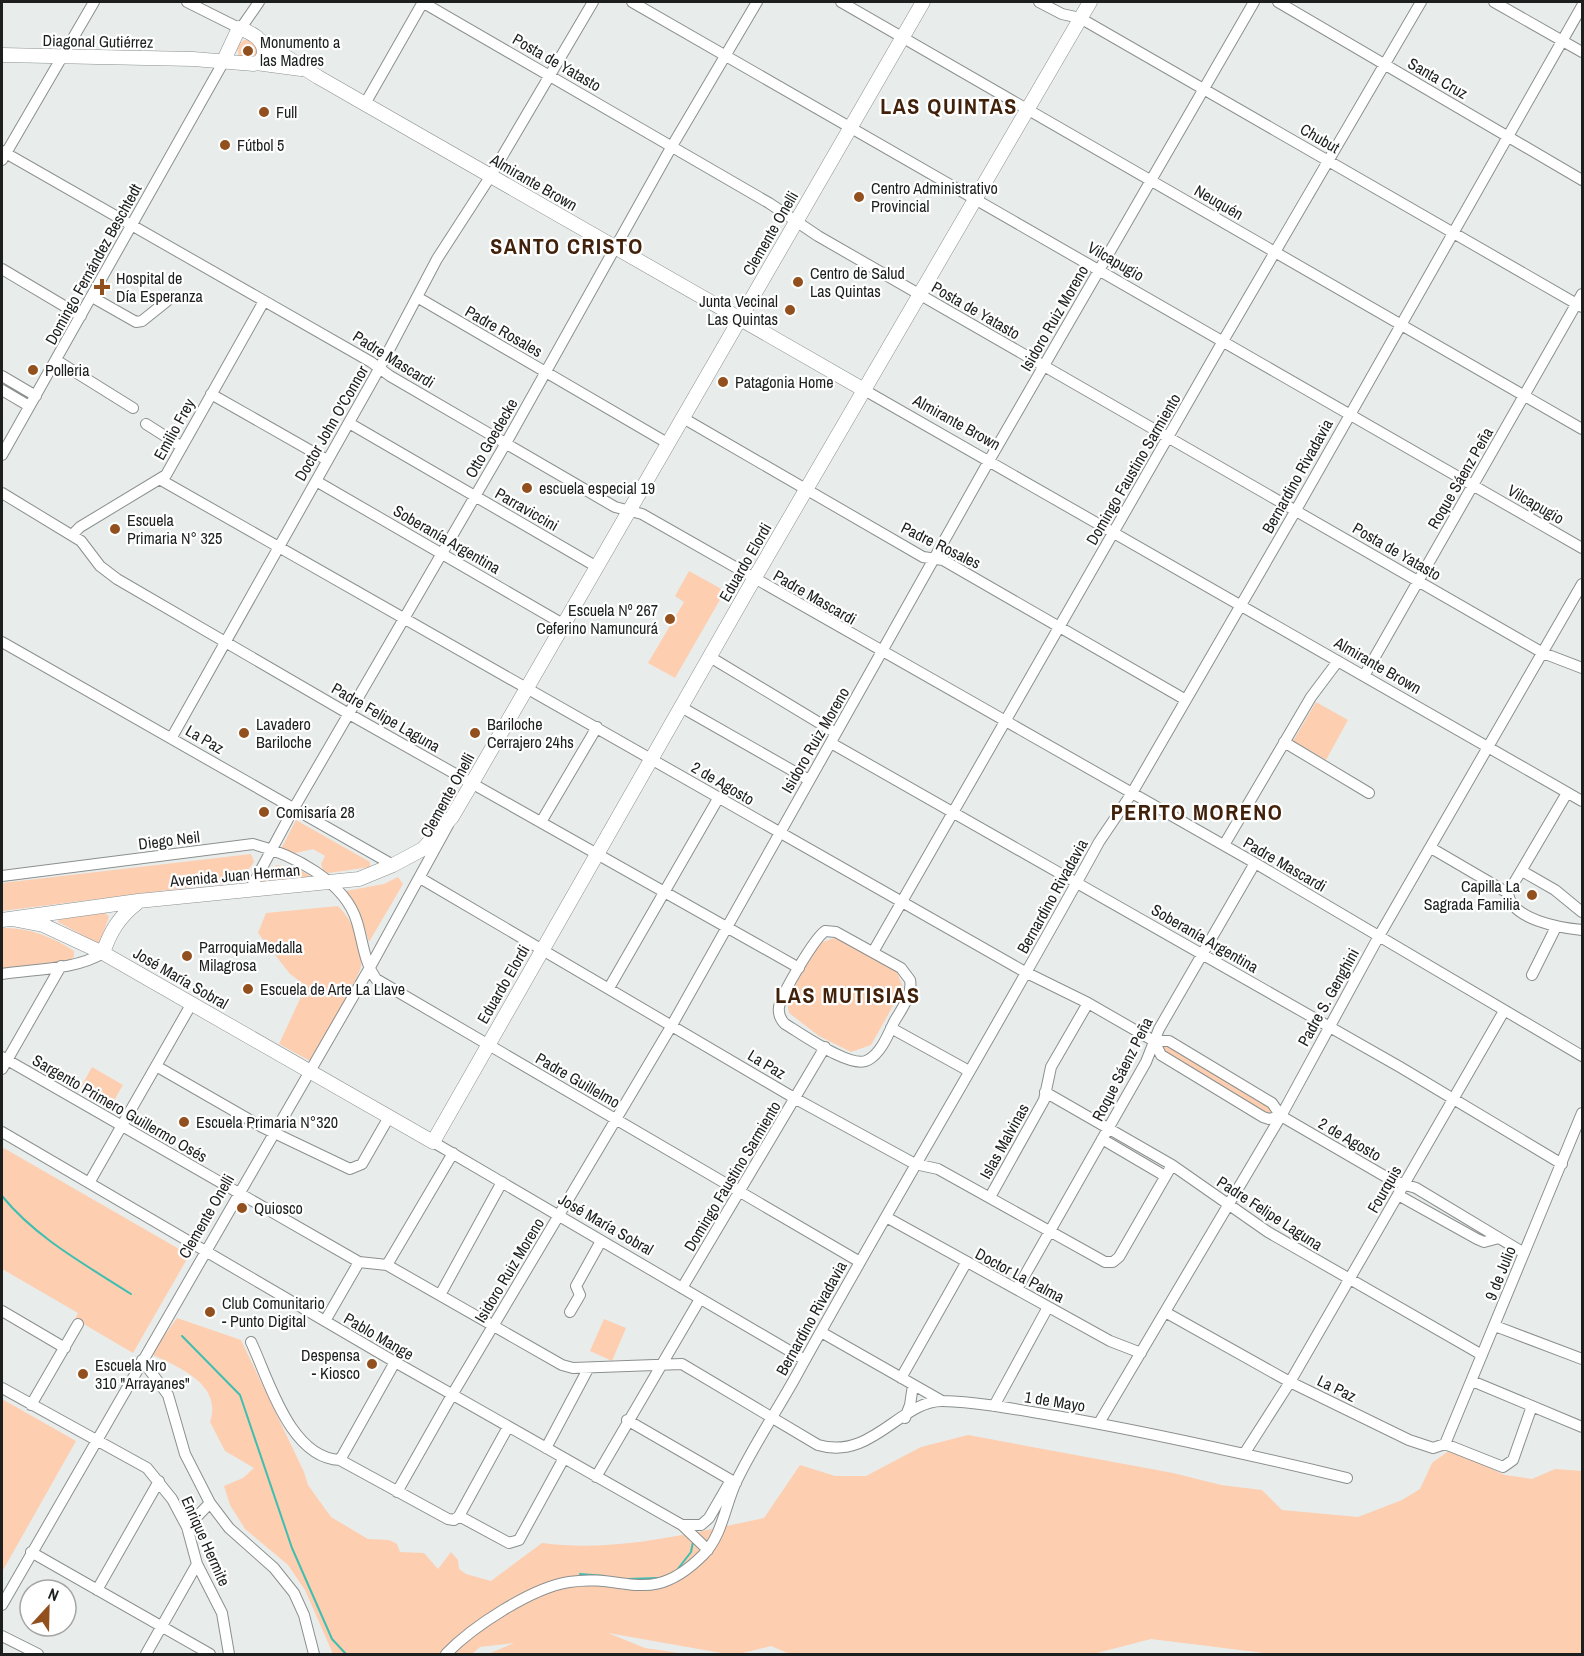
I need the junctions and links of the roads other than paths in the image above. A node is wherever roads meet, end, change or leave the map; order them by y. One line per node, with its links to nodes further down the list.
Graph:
1 (94, 2): 25 (street)
2 (187, 2): 18 (street)
3 (422, 2): 31 (street, Posta de Yatasto); 34 (street)
4 (593, 2): 31 (street, Doctor John O'Connor)
5 (632, 2): 24 (street, Vilcapugio)
6 (757, 2): 24 (street, Otto Goedecke)
7 (841, 2): 19 (street, Neuquén)
8 (923, 2): 19 (main road, Clemente Onelli)
9 (1040, 2): 17 (street, Chubut)
10 (1089, 2): 17 (main road, Eduardo Elordi)
11 (1254, 2): 33 (street, Isidoro Ruiz Moreno)
12 (1278, 2): 29 (street, Santa Cruz)
13 (1421, 2): 29 (street, Domingo Faustino Sarmiento)
14 (1494, 2): 21 (street)
15 (258, 4): 18 (street); 20 (street)
16 (1582, 6): 21 (street, Bernardino Rivadavia)
17 (1080, 18): 33 (street, Chubut); 35 (main road, Eduardo Elordi)
18 (238, 32): 20 (main road, Almirante Brown); 26 (main road)
19 (902, 37): 35 (street, Neuquén); 36 (main road, Clemente Onelli)
20 (257, 38): 27 (main road); 30 (main road, Almirante Brown)
21 (1563, 41): 22 (street); 37 (street, Bernardino Rivadavia)
22 (1582, 52)
23 (2, 55): 25 (main road, Diagonal Gutiérrez)
24 (726, 55): 36 (street, Vilcapugio); 38 (street, Otto Goedecke)
25 (63, 56): 26 (main road, Diagonal Gutiérrez); 39 (street)
26 (225, 59): 28 (main road, Diagonal Gutiérrez); 32 (street, Domingo Fernández Beschtedt)
27 (256, 63): 28 (main road, Almirante Brown); 30 (main road, Almirante Brown)
28 (239, 64): 32 (street, Domingo Fernández Beschtedt)
29 (1384, 64): 37 (street, Santa Cruz); 40 (street, Domingo Faustino Sarmiento)
30 (314, 74): 34 (main road, Almirante Brown)
31 (549, 75): 38 (street, Posta de Yatasto); 41 (street, Doctor John O'Connor)
32 (211, 87): 46 (street, Domingo Fernández Beschtedt)
33 (1204, 89): 40 (street, Chubut); 42 (street, Isidoro Ruiz Moreno)
34 (366, 102): 41 (main road, Almirante Brown)
35 (1028, 109): 42 (street, Neuquén); 44 (main road, Eduardo Elordi)
36 (850, 127): 44 (street, Vilcapugio); 45 (main road, Clemente Onelli)
37 (1508, 136): 43 (street, Santa Cruz); 47 (street, Bernardino Rivadavia)
38 (672, 146): 45 (street, Posta de Yatasto); 48 (street, Otto Goedecke)
39 (3, 155): 46 (street, Padre Mascardi)
40 (1328, 161): 47 (street, Chubut); 49 (street, Domingo Faustino Sarmiento)
41 (490, 177): 48 (main road, Almirante Brown); 54 (street, Doctor John O'Connor)
42 (1151, 180): 49 (street, Neuquén); 51 (street, Isidoro Ruiz Moreno)
43 (1582, 180)
44 (976, 198): 51 (street, Vilcapugio); 52 (main road, Eduardo Elordi)
45 (796, 222): 52 (street, Posta de Yatasto); 59 (main road, Clemente Onelli)
46 (133, 225): 53 (street, Domingo Fernández Beschtedt); 56 (street, Padre Mascardi)
47 (1453, 232): 57 (street, Chubut); 60 (street, Bernardino Rivadavia)
48 (615, 248): 59 (main road, Almirante Brown); 65 (street, Otto Goedecke)
49 (1275, 251): 60 (street, Neuquén); 61 (street, Domingo Faustino Sarmiento)
50 (2, 269): 58 (street)
51 (1100, 269): 61 (street, Vilcapugio); 63 (street, Isidoro Ruiz Moreno)
52 (921, 295): 63 (street, Posta de Yatasto); 68 (main road, Eduardo Elordi)
53 (92, 297): 55 (street); 58 (street, Domingo Fernández Beschtedt)
54 (417, 297): 64 (street, Doctor John O'Connor); 65 (street, Padre Rosales)
55 (167, 301)
56 (264, 301): 64 (street, Padre Mascardi); 69 (street, Emilio Frey)
57 (1581, 302): 71 (street, Roque Sáenz Peña)
58 (81, 316): 62 (street, Domingo Fernández Beschtedt)
59 (741, 317): 68 (main road, Almirante Brown); 75 (main road, Clemente Onelli)
60 (1401, 324): 71 (street, Neuquén); 74 (street, Bernardino Rivadavia)
61 (1223, 340): 74 (street, Vilcapugio); 79 (street, Domingo Faustino Sarmiento)
62 (56, 360): 70 (street, Domingo Fernández Beschtedt); 73 (street)
63 (1043, 366): 79 (street, Posta de Yatasto); 84 (street, Isidoro Ruiz Moreno)
64 (379, 369): 76 (street, Doctor John O'Connor); 80 (street, Padre Mascardi)
65 (546, 373): 80 (street, Otto Goedecke); 81 (street, Padre Rosales)
66 (2, 376): 70 (street)
67 (2, 390): 72 (street)
68 (866, 391): 84 (street, Almirante Brown); 89 (main road, Eduardo Elordi)
69 (212, 394): 82 (street, Emilio Frey); 85 (street)
70 (36, 396): 72 (street, Domingo Fernández Beschtedt)
71 (1525, 396): 78 (street, Neuquén); 88 (street, Roque Sáenz Peña)
72 (29, 406): 83 (street, Domingo Fernández Beschtedt)
73 (133, 408)
74 (1349, 414): 88 (street, Vilcapugio); 92 (street, Bernardino Rivadavia)
75 (683, 418): 81 (main road, Clemente Onelli); 89 (street, Padre Rosales)
76 (349, 423): 85 (street, Doctor John O'Connor); 91 (street, Parraviccini)
77 (146, 424): 82 (street)
78 (1582, 429)
79 (1168, 437): 92 (street, Posta de Yatasto); 94 (street, Domingo Faustino Sarmiento)
80 (506, 443): 91 (street, Otto Goedecke); 93 (street, Padre Mascardi)
81 (669, 444): 93 (main road, Clemente Onelli)
82 (182, 447): 86 (street, Emilio Frey)
83 (2, 455)
84 (990, 459): 94 (street, Almirante Brown); 99 (street, Isidoro Ruiz Moreno)
85 (327, 460): 87 (street, Doctor John O'Connor)
86 (161, 480): 95 (street, Emilio Frey); 96 (street, 2 de Agosto)
87 (316, 481): 96 (street, Doctor John O'Connor); 98 (street, Soberanía Argentina)
88 (1473, 485): 97 (street, Vilcapugio); 102 (street, Roque Sáenz Peña)
89 (807, 490): 99 (street, Padre Rosales); 101 (main road, Eduardo Elordi)
90 (2, 493): 95 (street, Padre Felipe Laguna)
91 (475, 495): 98 (street, Otto Goedecke); 100 (street, Parraviccini)
92 (1296, 510): 102 (street, Posta de Yatasto); 104 (street, Bernardino Rivadavia)
93 (630, 511): 100 (main road, Clemente Onelli); 101 (street, Padre Mascardi)
94 (1115, 532): 104 (street, Almirante Brown); 107 (street, Domingo Faustino Sarmiento)
95 (72, 535): 109 (street, Padre Felipe Laguna)
96 (279, 548): 105 (street, 2 de Agosto); 109 (street, Doctor John O'Connor)
97 (1582, 548)
98 (441, 553): 105 (street, Otto Goedecke); 106 (street, Soberanía Argentina)
99 (935, 559): 107 (street, Padre Rosales); 110 (street, Isidoro Ruiz Moreno)
100 (597, 567): 106 (main road, Clemente Onelli)
101 (754, 579): 110 (street, Padre Mascardi); 112 (main road, Eduardo Elordi)
102 (1419, 581): 111 (street, Posta de Yatasto); 115 (street, Roque Sáenz Peña)
103 (1582, 584): 111 (street, Padre S. Genghini)
104 (1241, 604): 113 (street, Almirante Brown); 117 (street, Bernardino Rivadavia)
105 (404, 619): 116 (street, 2 de Agosto); 119 (street, Otto Goedecke)
106 (564, 624): 116 (main road, Clemente Onelli)
107 (1060, 626): 117 (street, Padre Rosales); 120 (street, Domingo Faustino Sarmiento)
108 (2, 642): 122 (street, La Paz)
109 (226, 642): 119 (street, Padre Felipe Laguna); 122 (street, Doctor John O'Connor)
110 (883, 653): 120 (street, Padre Mascardi); 123 (street, Isidoro Ruiz Moreno)
111 (1543, 653): 114 (street, Posta de Yatasto); 125 (street, Padre S. Genghini)
112 (710, 657): 118 (main road, Eduardo Elordi); 123 (street, Soberanía Argentina)
113 (1338, 661): 115 (street, Almirante Brown); 124 (street)
114 (1582, 668)
115 (1364, 676): 125 (street, Almirante Brown)
116 (527, 688): 121 (street, 2 de Agosto); 128 (main road, Clemente Onelli)
117 (1185, 700): 129 (street, Bernardino Rivadavia)
118 (681, 707): 126 (main road, Eduardo Elordi); 127 (street)
119 (349, 714): 128 (street, Padre Felipe Laguna); 134 (street, Otto Goedecke)
120 (1006, 721): 129 (street, Padre Mascardi); 135 (street, Domingo Faustino Sarmiento)
121 (597, 727): 126 (street, 2 de Agosto); 137 (street)
122 (172, 737): 134 (street, La Paz)
123 (833, 738): 127 (street, Isidoro Ruiz Moreno); 135 (street, Soberanía Argentina)
124 (1284, 742): 130 (street); 139 (street)
125 (1490, 747): 131 (street, Almirante Brown); 140 (street, Padre S. Genghini)
126 (651, 759): 132 (street, 2 de Agosto); 142 (main road, Eduardo Elordi)
127 (809, 780): 138 (street, Isidoro Ruiz Moreno)
128 (472, 783): 136 (main road, Clemente Onelli); 137 (street, Padre Felipe Laguna)
129 (1132, 793): 139 (street, Padre Mascardi); 149 (street, Bernardino Rivadavia)
130 (1370, 793)
131 (1568, 793): 133 (street, Almirante Brown); 145 (street)
132 (719, 797): 138 (street, 2 de Agosto); 151 (street)
133 (1582, 801)
134 (294, 808): 141 (street, Otto Goedecke); 144 (street, La Paz)
135 (953, 813): 149 (street, Soberanía Argentina); 154 (street, Domingo Faustino Sarmiento)
136 (452, 817): 144 (main road, Avenida Juan Herman); 147 (street, Clemente Onelli)
137 (541, 822): 142 (street, Padre Felipe Laguna)
138 (778, 832): 154 (street, 2 de Agosto); 158 (street, Isidoro Ruiz Moreno)
139 (1224, 846): 143 (street, Padre Mascardi)
140 (1431, 848): 152 (street); 160 (street, Padre S. Genghini)
141 (272, 851): 146 (street, Diego Neil); 148 (street, Diego Neil); 150 (street, Otto Goedecke)
142 (597, 853): 151 (street, Padre Felipe Laguna); 161 (main road, Eduardo Elordi)
143 (1255, 863): 160 (street, Padre Mascardi); 164 (street, Roque Sáenz Peña)
144 (393, 866): 148 (main road, Avenida Juan Herman)
145 (1522, 870): 152 (street); 155 (street)
146 (2, 876)
147 (420, 878): 161 (street, La Paz); 167 (street, Clemente Onelli)
148 (330, 883): 150 (main road, Avenida Juan Herman); 167 (street)
149 (1077, 883): 164 (street, Soberanía Argentina); 168 (street, Bernardino Rivadavia)
150 (250, 890): 153 (main road, Avenida Juan Herman)
151 (664, 892): 158 (street, Padre Felipe Laguna); 171 (street)
152 (1508, 893): 157 (street)
153 (138, 901): 156 (main road, Avenida Juan Herman); 163 (main road)
154 (902, 902): 162 (street, Domingo Faustino Sarmiento); 168 (street, 2 de Agosto)
155 (1582, 912)
156 (7, 920): 163 (main road, José María Sobral)
157 (1556, 927): 159 (street); 170 (street)
158 (725, 928): 166 (street, Padre Felipe Laguna); 175 (street, Isidoro Ruiz Moreno)
159 (1582, 930)
160 (1379, 936): 174 (street, Padre Mascardi); 176 (street, Padre S. Genghini)
161 (542, 950): 171 (street, La Paz); 179 (main road, Eduardo Elordi)
162 (873, 952): 166 (street); 177 (street)
163 (103, 953): 165 (street); 172 (main road, José María Sobral)
164 (1202, 954): 176 (street, Soberanía Argentina); 178 (street, Roque Sáenz Peña)
165 (61, 966): 169 (street); 182 (street)
166 (799, 968): 180 (street)
167 (369, 969): 179 (street, Padre Guillelmo); 184 (street, Clemente Onelli)
168 (1025, 972): 173 (street, 2 de Agosto); 185 (street, Bernardino Rivadavia)
169 (2, 974)
170 (1532, 975)
171 (609, 988): 175 (street, La Paz)
172 (192, 1003): 183 (street); 184 (main road, José María Sobral)
173 (1088, 1003): 178 (street, 2 de Agosto); 186 (street, Islas Malvinas)
174 (1504, 1011): 181 (street, Padre Mascardi); 187 (street, Fourquis)
175 (672, 1025): 188 (street, La Paz); 192 (street, Isidoro Ruiz Moreno)
176 (1328, 1026): 187 (street, Soberanía Argentina); 190 (street, Padre S. Genghini)
177 (891, 1028): 180 (street); 185 (street)
178 (1154, 1041): 190 (street, 2 de Agosto); 190 (street, 2 de Agosto); 194 (street, Roque Sáenz Peña)
179 (487, 1046): 192 (street, Padre Guillelmo); 198 (main road, Eduardo Elordi)
180 (825, 1047): 188 (street, Domingo Faustino Sarmiento)
181 (1582, 1056)
182 (3, 1062): 193 (street, Sargento Primero Guillermo Osés)
183 (156, 1066): 193 (street); 196 (street)
184 (310, 1071): 191 (main road, José María Sobral); 196 (street, Clemente Onelli)
185 (969, 1071): 200 (street, Bernardino Rivadavia)
186 (1045, 1092): 194 (street, Padre Felipe Laguna); 209 (street, Islas Malvinas)
187 (1453, 1098): 201 (street, Soberanía Argentina); 206 (street, Fourquis)
188 (796, 1099): 200 (street, La Paz); 207 (street, Domingo Faustino Sarmiento)
189 (1582, 1113): 201 (street, 9 de Julio)
190 (1281, 1116): 206 (street, 2 de Agosto); 210 (street, Padre S. Genghini)
191 (389, 1118): 196 (street); 198 (main road, José María Sobral)
192 (617, 1119): 207 (street, Padre Guillelmo); 211 (street, Isidoro Ruiz Moreno)
193 (121, 1126): 205 (street); 208 (street, Sargento Primero Guillermo Osés)
194 (1109, 1127): 197 (street, Roque Sáenz Peña); 202 (street, Padre Felipe Laguna)
195 (2, 1132): 205 (street, Pablo Mange)
196 (274, 1132): 208 (street, Clemente Onelli)
197 (1102, 1139): 203 (street); 213 (street, Roque Sáenz Peña)
198 (433, 1142): 199 (street, José María Sobral)
199 (453, 1153): 204 (street, José María Sobral); 220 (street)
200 (915, 1164): 209 (street, La Paz); 212 (street, Bernardino Rivadavia)
201 (1562, 1164): 216 (street, 9 de Julio)
202 (1172, 1165): 203 (street); 210 (street, Padre Felipe Laguna)
203 (1166, 1176): 213 (street, La Paz)
204 (502, 1182): 211 (street, José María Sobral); 224 (street)
205 (89, 1183): 215 (street, Pablo Mange)
206 (1401, 1190): 216 (street, 2 de Agosto); 221 (street, Fourquis)
207 (741, 1192): 218 (street, Padre Guillelmo); 222 (street, Domingo Faustino Sarmiento)
208 (239, 1195): 215 (street, Clemente Onelli); 217 (street, Sargento Primero Guillermo Osés)
209 (990, 1197): 213 (street, La Paz)
210 (1228, 1206): 221 (street, Padre Felipe Laguna); 229 (street, Padre S. Genghini)
211 (559, 1216): 214 (street, José María Sobral); 232 (street, Isidoro Ruiz Moreno)
212 (886, 1217): 218 (street, Bernardino Rivadavia); 219 (street, Doctor La Palma)
213 (1050, 1231): 223 (street, Roque Sáenz Peña)
214 (602, 1241): 222 (street, José María Sobral); 228 (street)
215 (205, 1251): 230 (street, Pablo Mange); 240 (street, Clemente Onelli)
216 (1524, 1253): 233 (street, 9 de Julio)
217 (359, 1262): 220 (street, Sargento Primero Guillermo Osés); 230 (street)
218 (860, 1262): 234 (street, Bernardino Rivadavia)
219 (966, 1263): 223 (street, Doctor La Palma); 245 (street)
220 (387, 1265): 224 (street, Sargento Primero Guillermo Osés)
221 (1347, 1280): 238 (street, Padre Felipe Laguna); 247 (street, Fourquis)
222 (682, 1288): 225 (street, José María Sobral)
223 (1017, 1289): 226 (street, Doctor La Palma)
224 (440, 1295): 232 (street, Sargento Primero Guillermo Osés)
225 (700, 1299): 241 (street, José María Sobral); 243 (street)
226 (1048, 1307): 237 (street, Doctor La Palma); 253 (street)
227 (2, 1311): 236 (street)
228 (570, 1312)
229 (1166, 1312): 237 (street, Padre S. Genghini); 247 (street, La Paz)
230 (325, 1321): 242 (street, Pablo Mange)
231 (78, 1324): 236 (street)
232 (492, 1326): 244 (street, Sargento Primero Guillermo Osés); 250 (street, Isidoro Ruiz Moreno)
233 (1495, 1326): 238 (street, 9 de Julio); 239 (street)
234 (821, 1332): 241 (street, Bernardino Rivadavia); 245 (street)
235 (251, 1342): 266 (street)
236 (65, 1348): 252 (street)
237 (1142, 1353): 258 (street, Padre S. Genghini)
238 (1482, 1355): 246 (street, 9 de Julio)
239 (1582, 1359)
240 (142, 1360): 261 (street, Clemente Onelli); 272 (street)
241 (805, 1360): 255 (street, Bernardino Rivadavia)
242 (395, 1362): 250 (street, Pablo Mange); 266 (street)
243 (660, 1365): 244 (street, Sargento Primero Guillermo Osés); 255 (street, Sargento Primero Guillermo Osés); 257 (street)
244 (588, 1369): 263 (street)
245 (901, 1378): 248 (street)
246 (1472, 1381): 254 (street); 262 (street, 9 de Julio)
247 (1290, 1382): 262 (street, La Paz); 264 (street, Fourquis)
248 (913, 1385): 251 (street); 256 (street)
249 (2, 1388): 252 (street, Enrique Hermite)
250 (452, 1395): 259 (street, Pablo Mange); 271 (street, Isidoro Ruiz Moreno)
251 (942, 1401): 253 (street, 1 de Mayo); 256 (street, 1 de Mayo)
252 (31, 1405): 261 (street, Enrique Hermite)
253 (994, 1406): 258 (street, 1 de Mayo)
254 (1532, 1406): 260 (street); 262 (street, La Paz)
255 (773, 1418): 256 (street, 1 de Mayo); 270 (street, Bernardino Rivadavia)
256 (905, 1418)
257 (627, 1420): 267 (street); 270 (street)
258 (1099, 1424): 264 (street, 1 de Mayo)
259 (508, 1427): 263 (street, Pablo Mange); 273 (street)
260 (1582, 1427)
261 (95, 1441): 269 (street, Enrique Hermite); 277 (street, Clemente Onelli)
262 (1445, 1444)
263 (546, 1448): 265 (street, Pablo Mange)
264 (1244, 1454): 268 (street, 1 de Mayo)
265 (564, 1458): 267 (street, Pablo Mange); 273 (street)
266 (340, 1460): 271 (street)
267 (596, 1477): 274 (street, Pablo Mange)
268 (1347, 1478)
269 (159, 1481): 275 (street, Enrique Hermite); 279 (street)
270 (734, 1481): 274 (street, Bernardino Rivadavia); 276 (street, Bernardino Rivadavia)
271 (397, 1492): 273 (street)
272 (210, 1503): 275 (street); 287 (street)
273 (453, 1517)
274 (682, 1525): 276 (street, Pablo Mange)
275 (187, 1527): 278 (street, Enrique Hermite)
276 (708, 1550): 288 (street, Bernardino Rivadavia)
277 (31, 1552): 279 (street); 280 (street, Clemente Onelli)
278 (197, 1564): 281 (street); 286 (street, Enrique Hermite)
279 (98, 1590): 281 (street)
280 (2, 1605)
281 (162, 1626): 284 (street); 285 (street)
282 (2, 1636): 283 (street)
283 (38, 1654)
284 (146, 1654)
285 (210, 1654)
286 (229, 1654)
287 (314, 1654)
288 (446, 1654)

